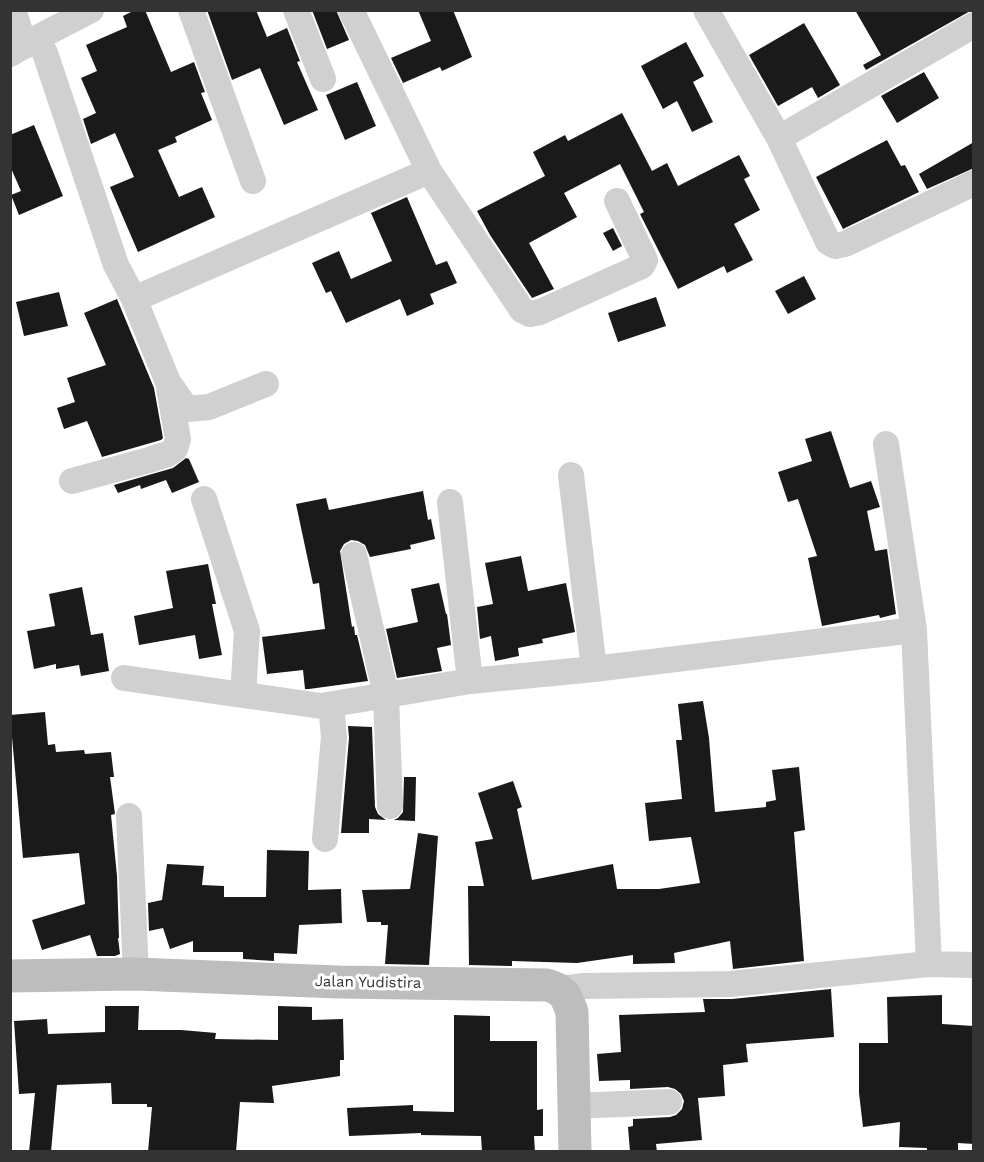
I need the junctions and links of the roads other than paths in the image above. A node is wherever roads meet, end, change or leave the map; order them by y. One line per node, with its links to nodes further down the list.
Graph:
1 (13, 10): 8 (street)
2 (91, 10): 8 (street)
3 (191, 10): 12 (street)
4 (296, 10): 9 (street)
5 (351, 10): 11 (street)
6 (706, 10): 10 (street)
7 (974, 25): 10 (street)
8 (24, 46): 15 (street)
9 (323, 79)
10 (779, 138): 13 (street)
11 (429, 171): 14 (street); 15 (street)
12 (253, 181)
13 (974, 183)
14 (617, 201)
15 (134, 299): 16 (street)
16 (168, 382): 17 (street); 20 (street)
17 (266, 384)
18 (886, 444): 24 (street)
19 (571, 475): 25 (street)
20 (72, 481)
21 (204, 499): 28 (street)
22 (450, 502): 27 (street)
23 (354, 555): 29 (street)
24 (914, 630): 25 (street); 34 (street)
25 (594, 669): 27 (street)
26 (124, 678): 28 (street)
27 (470, 681): 29 (street)
28 (243, 695): 30 (street)
29 (386, 695): 30 (street); 31 (street)
30 (331, 705): 33 (street)
31 (390, 806)
32 (129, 816): 36 (street)
33 (325, 840)
34 (929, 964): 35 (street); 38 (street)
35 (974, 965)
36 (136, 974): 37 (street, Jalan Yudistira); 38 (street, Jalan Yudistira)
37 (10, 976)
38 (560, 989): 40 (street)
39 (669, 1102): 40 (street)
40 (574, 1106): 41 (street)
41 (575, 1152)

